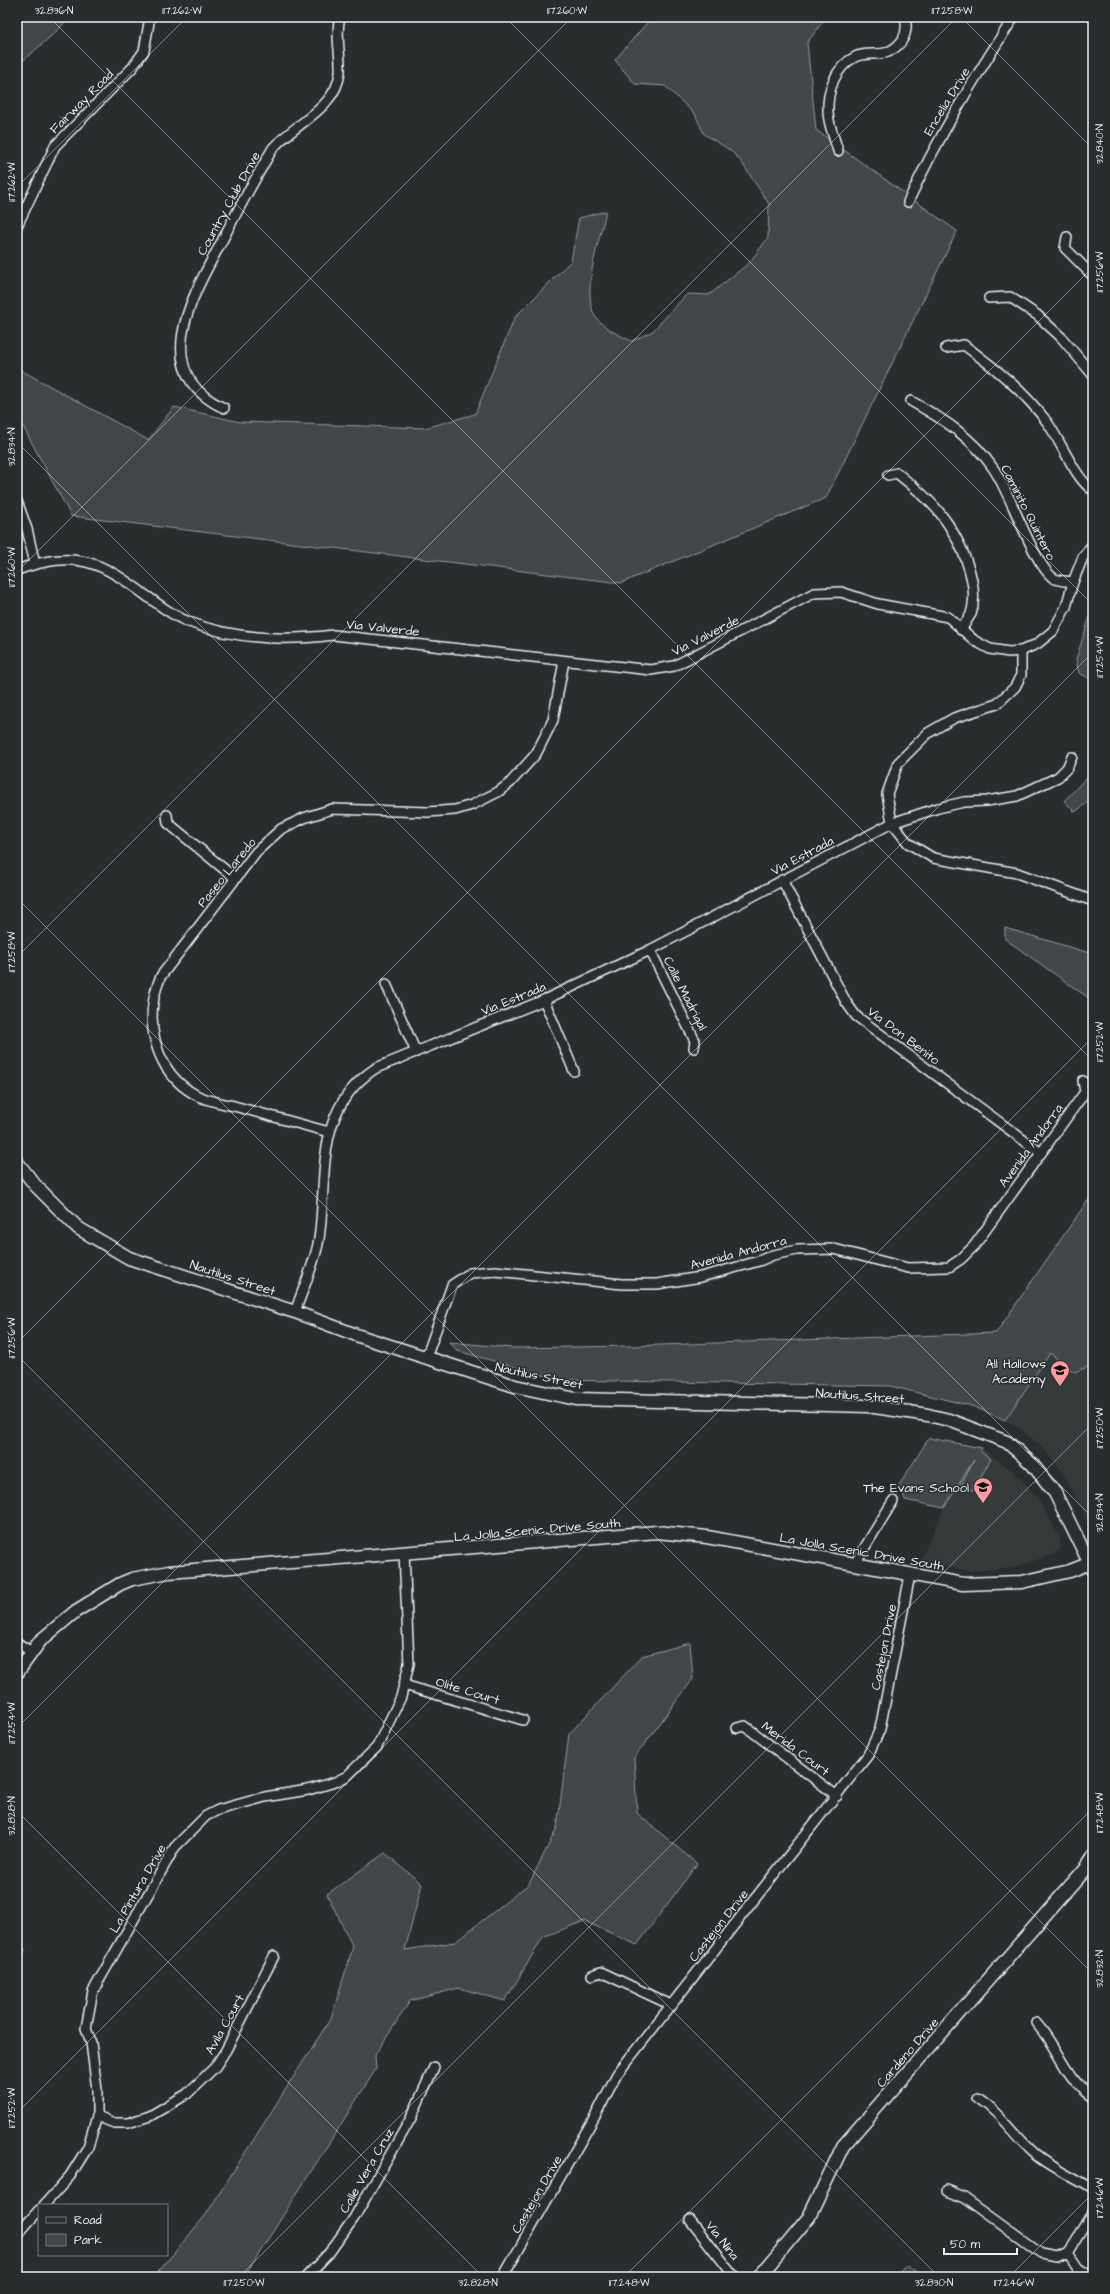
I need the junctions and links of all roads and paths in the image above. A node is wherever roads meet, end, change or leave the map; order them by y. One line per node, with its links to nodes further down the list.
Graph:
1 (150, 17): 7 (street, Fairway Road)
2 (340, 17): 14 (street, Country Club Drive)
3 (905, 17): 5 (street)
4 (1014, 17): 6 (street, Encelia Drive)
5 (838, 151)
6 (908, 202)
7 (17, 226)
8 (1067, 237): 9 (street)
9 (1093, 276)
10 (989, 298): 12 (street)
11 (946, 348): 16 (street)
12 (1093, 375)
13 (911, 401): 21 (street, Caminito Quintero)
14 (224, 408)
15 (888, 476): 22 (street)
16 (1093, 490)
17 (17, 501): 19 (street)
18 (1093, 544): 21 (street)
19 (35, 564): 20 (street, Via Valverde); 24 (street, Via Valverde)
20 (17, 570)
21 (1073, 582): 23 (street)
22 (961, 630): 23 (street, Via Valverde); 24 (street, Via Valverde)
23 (1021, 651): 27 (street)
24 (564, 661): 28 (street, Paseo Laredo)
25 (1072, 757): 27 (street, Via Estrada)
26 (168, 815): 28 (street)
27 (892, 823): 29 (street, Via Estrada); 30 (street)
28 (235, 878): 38 (street, Paseo Laredo)
29 (782, 880): 31 (street, Via Estrada); 39 (street, Via Don Benito)
30 (1093, 901)
31 (650, 950): 33 (street, Via Estrada); 34 (street, Calle Madrigal)
32 (386, 984): 35 (street)
33 (544, 1000): 35 (street, Via Estrada); 36 (street)
34 (694, 1048)
35 (416, 1052): 38 (street, Via Estrada)
36 (574, 1071)
37 (1083, 1081): 39 (street, Avenida Andorra)
38 (329, 1132): 41 (street, Via Estrada)
39 (1041, 1153): 42 (street, Avenida Andorra)
40 (17, 1162): 41 (street, Nautilus Street)
41 (295, 1312): 42 (street, Nautilus Street)
42 (426, 1358): 45 (street, Nautilus Street)
43 (893, 1501): 46 (street)
44 (404, 1553): 46 (street, La Jolla Scenic Drive South); 49 (street, La Jolla Scenic Drive South); 51 (street, La Pintura Drive)
45 (1092, 1564): 47 (street, La Jolla Scenic Drive South)
46 (854, 1565): 47 (street, La Jolla Scenic Drive South)
47 (910, 1575): 54 (street, Castejon Drive)
48 (17, 1643): 49 (street)
49 (32, 1652): 50 (street, La Jolla Scenic Drive South)
50 (17, 1673)
51 (404, 1685): 52 (street, Olite Court); 63 (street, La Pintura Drive)
52 (523, 1720)
53 (737, 1728): 54 (street, Merida Court)
54 (837, 1796): 58 (street, Castejon Drive)
55 (1093, 1857): 75 (street, Cardeno Drive)
56 (274, 1956): 63 (street, Avila Court)
57 (592, 1975): 58 (street)
58 (671, 2005): 73 (street, Castejon Drive)
59 (1036, 2023): 61 (street)
60 (434, 2067): 72 (street, Calle Vera Cruz)
61 (1093, 2097)
62 (978, 2098): 64 (street)
63 (97, 2116): 66 (street, La Pintura Drive)
64 (1093, 2190)
65 (947, 2191): 71 (street)
66 (45, 2204)
67 (38, 2211): 70 (street)
68 (1093, 2212): 71 (street)
69 (690, 2220): 74 (street, Via Nina)
70 (17, 2235)
71 (1068, 2252): 76 (street)
72 (306, 2277)
73 (503, 2277)
74 (736, 2277)
75 (760, 2277)
76 (1093, 2277)

